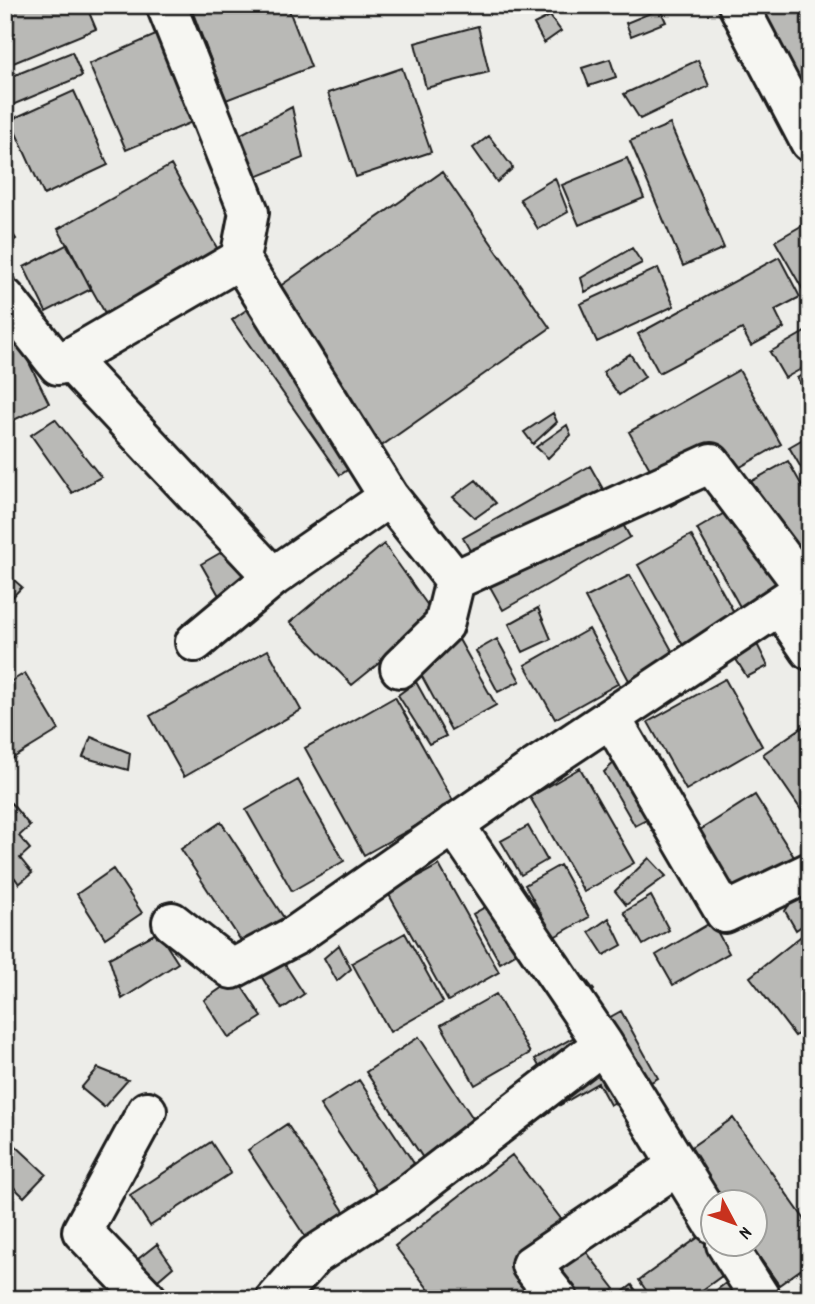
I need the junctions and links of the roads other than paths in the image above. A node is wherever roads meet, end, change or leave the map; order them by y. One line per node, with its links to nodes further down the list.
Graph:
1 (166, 5): 5 (street)
2 (738, 5): 3 (street)
3 (799, 99): 4 (street)
4 (810, 142)
5 (240, 259): 7 (street); 8 (street)
6 (5, 298): 7 (street)
7 (68, 359): 9 (street)
8 (389, 497): 9 (street); 10 (street)
9 (273, 577): 12 (street)
10 (455, 580): 11 (street); 14 (street)
11 (798, 593): 13 (street); 15 (street)
12 (195, 642)
13 (810, 650)
14 (400, 668)
15 (611, 718): 16 (street); 17 (street)
16 (454, 824): 18 (street); 19 (street)
17 (810, 872)
18 (172, 922)
19 (603, 1044): 21 (street); 25 (street)
20 (147, 1111): 24 (street)
21 (677, 1166): 22 (street); 26 (street)
22 (700, 1203)
23 (735, 1258): 27 (street)
24 (147, 1299)
25 (276, 1299)
26 (558, 1299)
27 (761, 1299)

